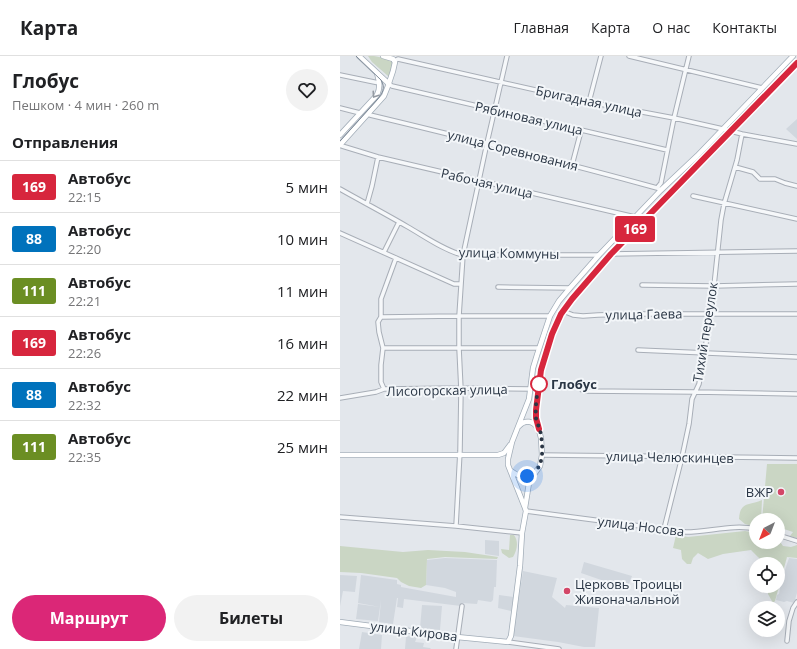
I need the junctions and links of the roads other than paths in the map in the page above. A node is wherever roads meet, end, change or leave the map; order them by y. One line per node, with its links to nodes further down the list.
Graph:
1 (359, 56): 11 (main road)
2 (383, 56): 8 (main road, Бригадная улица)
3 (507, 56): 13 (street)
4 (601, 56): 17 (street)
5 (628, 56): 10 (street)
6 (689, 56): 10 (street)
7 (793, 56): 16 (main road)
8 (394, 61): 13 (street, Бригадная улица); 15 (main road)
9 (797, 63): 25 (main road)
10 (686, 70): 16 (street); 22 (street)
11 (377, 73): 14 (main road); 15 (main road)
12 (340, 75): 14 (street)
13 (501, 82): 17 (street, Бригадная улица); 19 (street)
14 (379, 83): 20 (main road, one-way to 20)
15 (390, 85): 19 (street, Рябиновая улица); 21 (main road)
16 (762, 88): 23 (main road)
17 (589, 102): 22 (street, Бригадная улица)
18 (340, 108): 20 (street)
19 (494, 110): 24 (street, Рябиновая улица); 28 (street)
20 (360, 113): 27 (main road)
21 (369, 114): 28 (street, улица Соревнования); 30 (main road)
22 (674, 118): 23 (street, Бригадная улица); 31 (street)
23 (723, 129): 25 (street, Бригадная улица); 38 (main road)
24 (581, 131): 31 (street, Рябиновая улица); 33 (street)
25 (730, 132): 26 (street, Бригадная улица); 51 (main road)
26 (742, 134): 29 (street, Бригадная улица); 34 (street, Тихий переулок)
27 (340, 135)
28 (487, 143): 33 (street, улица Соревнования); 35 (street)
29 (797, 144)
30 (340, 145): 32 (street, Рабочая улица)
31 (667, 150): 38 (street)
32 (378, 157): 35 (street, Рабочая улица); 40 (street)
33 (572, 165): 38 (street, улица Соревнования)
34 (735, 167): 36 (street); 41 (street, Тихий переулок)
35 (479, 181): 42 (street, Рабочая улица); 50 (street)
36 (797, 186)
37 (340, 189): 40 (street, улица Коммуны)
38 (659, 189): 42 (main road)
39 (693, 196): 41 (street)
40 (367, 204): 44 (street, улица Коммуны)
41 (724, 204): 43 (street); 49 (street, Тихий переулок)
42 (635, 217): 48 (main road)
43 (797, 219)
44 (399, 222): 46 (street); 50 (street, улица Коммуны)
45 (340, 233): 46 (street)
46 (384, 252): 52 (street)
47 (797, 252): 49 (street)
48 (600, 253): 50 (street, улица Коммуны); 51 (main road); 58 (main road)
49 (717, 253): 51 (street); 56 (street, Тихий переулок)
50 (463, 255): 53 (street)
51 (610, 255): 59 (main road)
52 (396, 258): 53 (street); 64 (street)
53 (460, 284): 62 (street)
54 (797, 284): 56 (street)
55 (642, 285): 56 (street)
56 (714, 286): 60 (street, Тихий переулок)
57 (498, 287): 58 (street)
58 (570, 288): 63 (main road)
59 (563, 311): 60 (street, улица Гаева); 79 (main road)
60 (711, 314): 61 (street, улица Гаева); 69 (street, Тихий переулок)
61 (797, 314)
62 (459, 316): 63 (street); 64 (street); 66 (street)
63 (550, 316): 67 (main road)
64 (381, 317): 65 (street)
65 (383, 348): 66 (street); 73 (street)
66 (459, 348): 67 (street); 72 (street)
67 (539, 348): 74 (main road)
68 (638, 350): 69 (street)
69 (704, 353): 70 (street); 75 (street, Тихий переулок)
70 (797, 357)
71 (582, 386): 75 (street)
72 (461, 388): 73 (street, Лисогорская улица); 74 (street, Лисогорская улица); 82 (street)
73 (384, 389): 77 (street, Лисогорская улица)
74 (531, 389): 78 (main road)
75 (695, 392): 76 (street); 85 (street, Тихий переулок)
76 (797, 394)
77 (340, 398)
78 (518, 426): 79 (main road); 80 (main road)
79 (539, 429): 84 (main road)
80 (512, 442): 83 (main road); 87 (main road)
81 (340, 455): 82 (main road)
82 (460, 455): 83 (main road); 91 (street)
83 (483, 455): 87 (main road)
84 (542, 455): 85 (street, улица Челюскинцев); 88 (main road)
85 (682, 457): 86 (street, улица Челюскинцев); 93 (street, Тихий переулок)
86 (797, 458)
87 (509, 467): 88 (main road); 89 (main road)
88 (534, 474): 89 (main road)
89 (526, 509): 93 (street, улица Носова); 94 (main road)
90 (340, 517): 91 (street)
91 (456, 526): 94 (street)
92 (749, 528): 93 (street, улица Носова)
93 (664, 529)
94 (522, 533): 102 (main road)
95 (785, 537): 96 (street)
96 (797, 541)
97 (797, 602): 101 (street)
98 (462, 606): 100 (street)
99 (340, 622): 100 (main road, улица Кирова)
100 (457, 637): 102 (main road, улица Кирова); 103 (street)
101 (787, 640)
102 (508, 642): 104 (street, улица Кирова)
103 (456, 649)
104 (559, 649)

